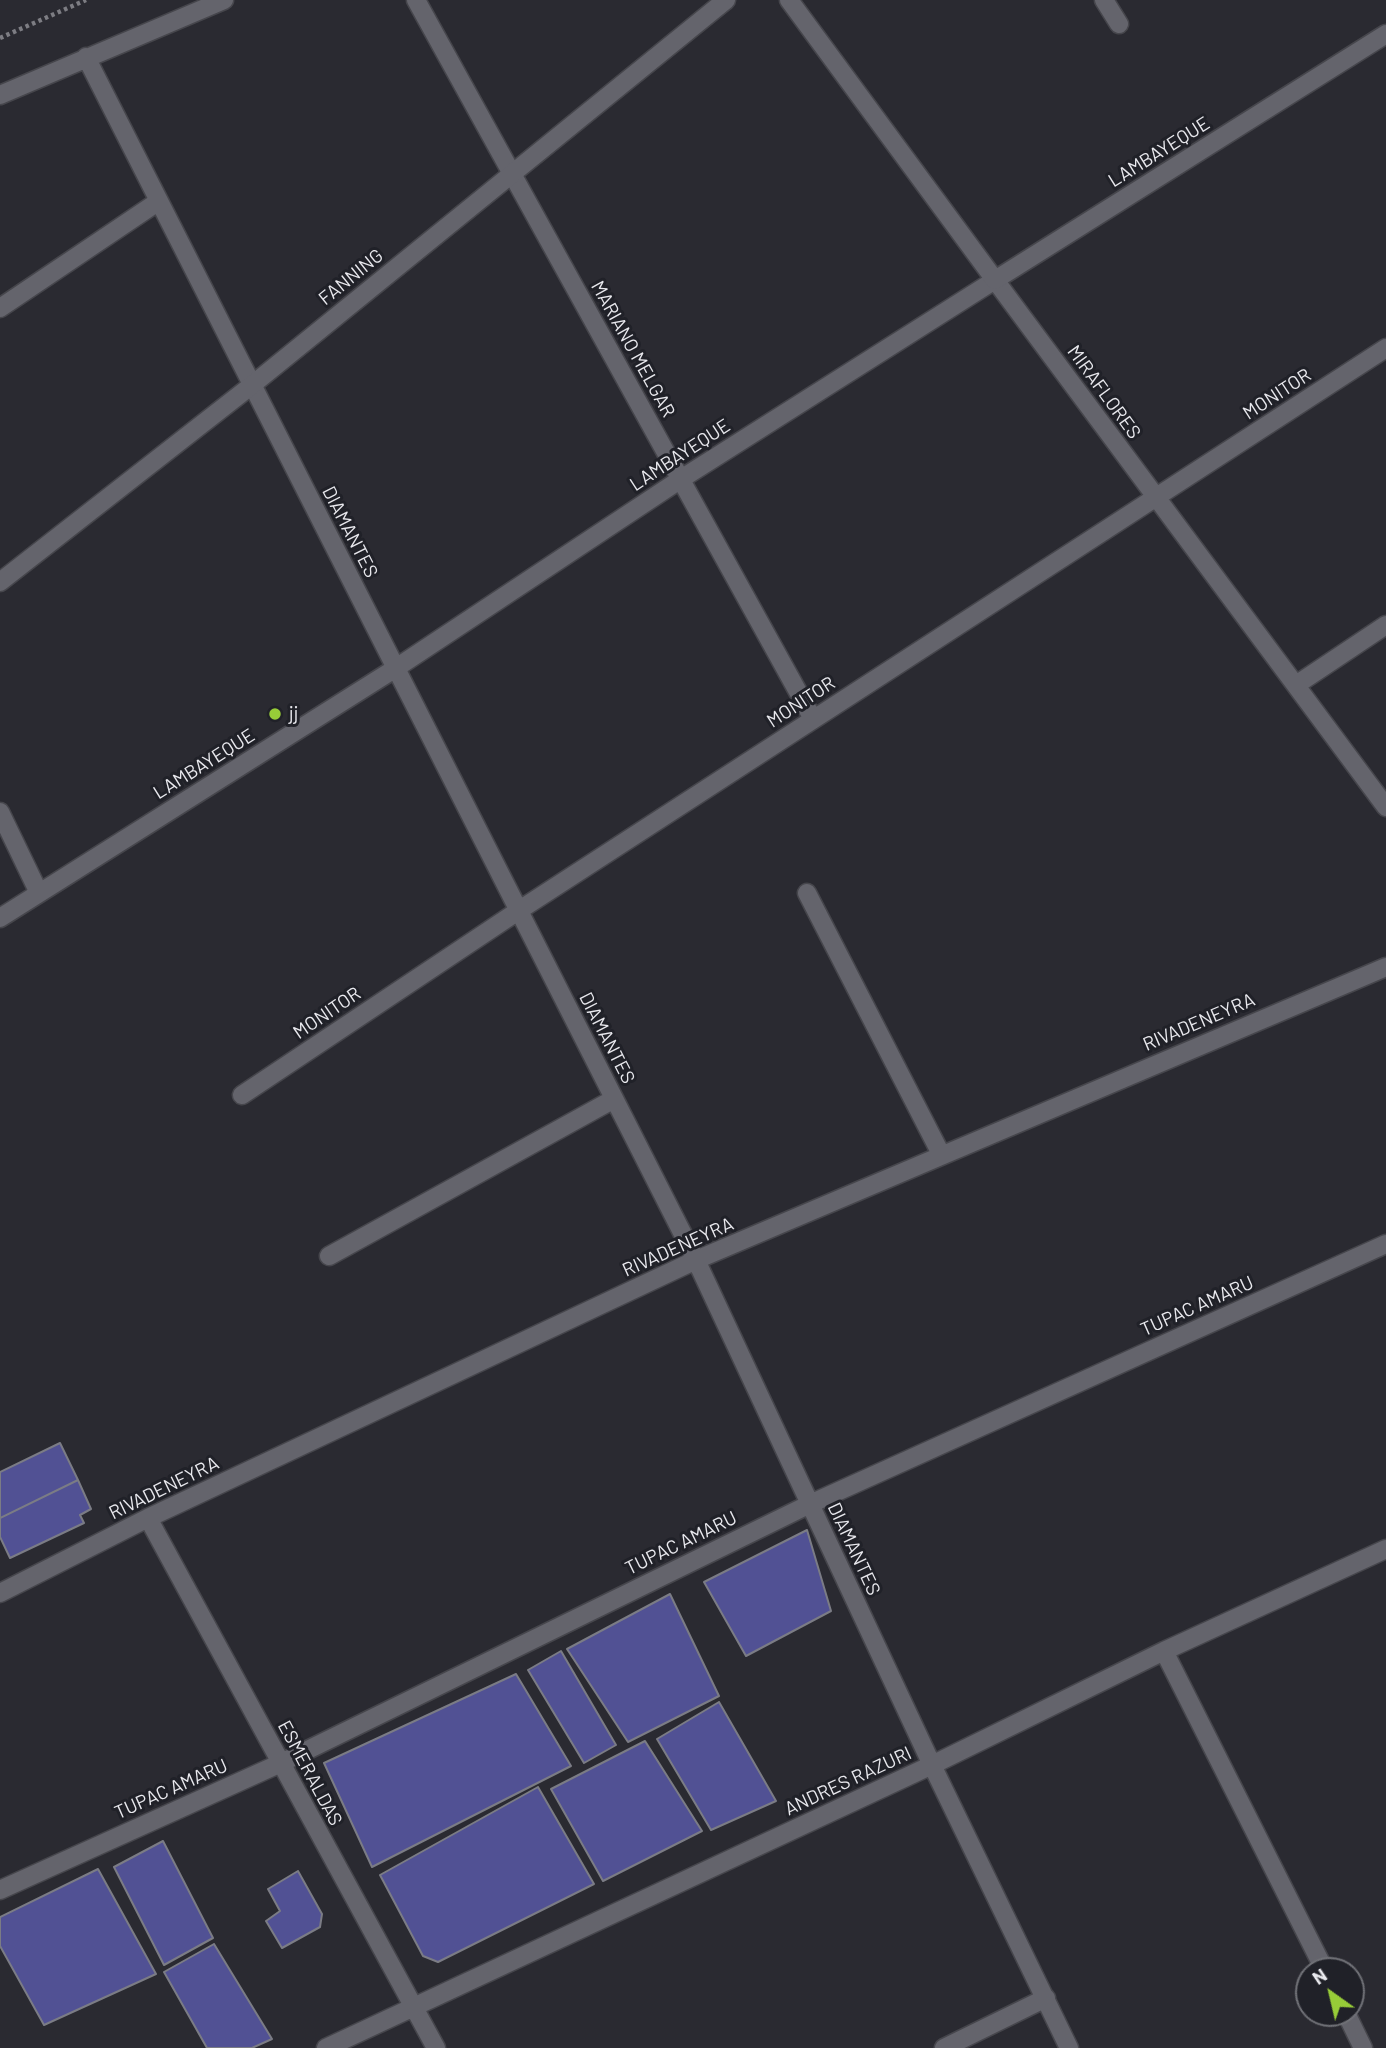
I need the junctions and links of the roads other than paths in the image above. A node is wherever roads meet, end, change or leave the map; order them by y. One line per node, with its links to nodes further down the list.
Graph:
1 (224, 0): 8 (street)
2 (416, 0): 10 (street, MARIANO MELGAR)
3 (726, 0): 10 (street, FANNING)
4 (789, 0): 12 (street, MIRAFLORES)
5 (1104, 0): 6 (street)
6 (1119, 24)
7 (1386, 34): 12 (street, LAMBAYEQUE)
8 (86, 57): 9 (street); 11 (street, DIAMANTES)
9 (0, 95)
10 (512, 173): 15 (street, FANNING); 16 (street, MARIANO MELGAR)
11 (159, 201): 13 (street); 15 (street, DIAMANTES)
12 (995, 280): 16 (street, LAMBAYEQUE); 17 (street, MIRAFLORES)
13 (0, 308)
14 (1386, 348): 17 (street, MONITOR)
15 (252, 385): 18 (street, FANNING); 20 (street, DIAMANTES)
16 (681, 479): 20 (street, LAMBAYEQUE); 22 (street, MARIANO MELGAR)
17 (1156, 497): 21 (street, MIRAFLORES); 22 (street, MONITOR)
18 (0, 582)
19 (1386, 625): 21 (street)
20 (396, 668): 25 (street, LAMBAYEQUE); 27 (street, DIAMANTES)
21 (1296, 685): 23 (street, MIRAFLORES)
22 (813, 719): 27 (street, MONITOR)
23 (1386, 807)
24 (0, 812): 25 (street)
25 (39, 893): 28 (street, LAMBAYEQUE)
26 (807, 893): 32 (street)
27 (519, 911): 30 (street, MONITOR); 31 (street, DIAMANTES)
28 (0, 918)
29 (1386, 967): 32 (street, RIVADENEYRA)
30 (242, 1095)
31 (614, 1099): 34 (street); 35 (street, DIAMANTES)
32 (941, 1154): 35 (street, RIVADENEYRA)
33 (1386, 1244): 36 (street, TUPAC AMARU)
34 (329, 1256)
35 (696, 1260): 36 (street, DIAMANTES); 37 (street, RIVADENEYRA)
36 (810, 1504): 41 (street, TUPAC AMARU); 42 (street, DIAMANTES)
37 (148, 1518): 39 (street, RIVADENEYRA); 41 (street, ESMERALDAS)
38 (1386, 1549): 40 (street, ANDRES RAZURI)
39 (0, 1593)
40 (1164, 1651): 42 (street, ANDRES RAZURI); 44 (street)
41 (281, 1763): 43 (street, TUPAC AMARU); 46 (street, ESMERALDAS)
42 (932, 1765): 45 (street, DIAMANTES); 46 (street, ANDRES RAZURI)
43 (0, 1890)
44 (1318, 1957)
45 (1046, 1998): 50 (street); 51 (street, DIAMANTES)
46 (414, 2009): 48 (street, ANDRES RAZURI); 49 (street, ESMERALDAS)
47 (1353, 2027): 52 (street)
48 (326, 2048)
49 (436, 2048)
50 (944, 2048)
51 (1069, 2048)
52 (1363, 2048)

